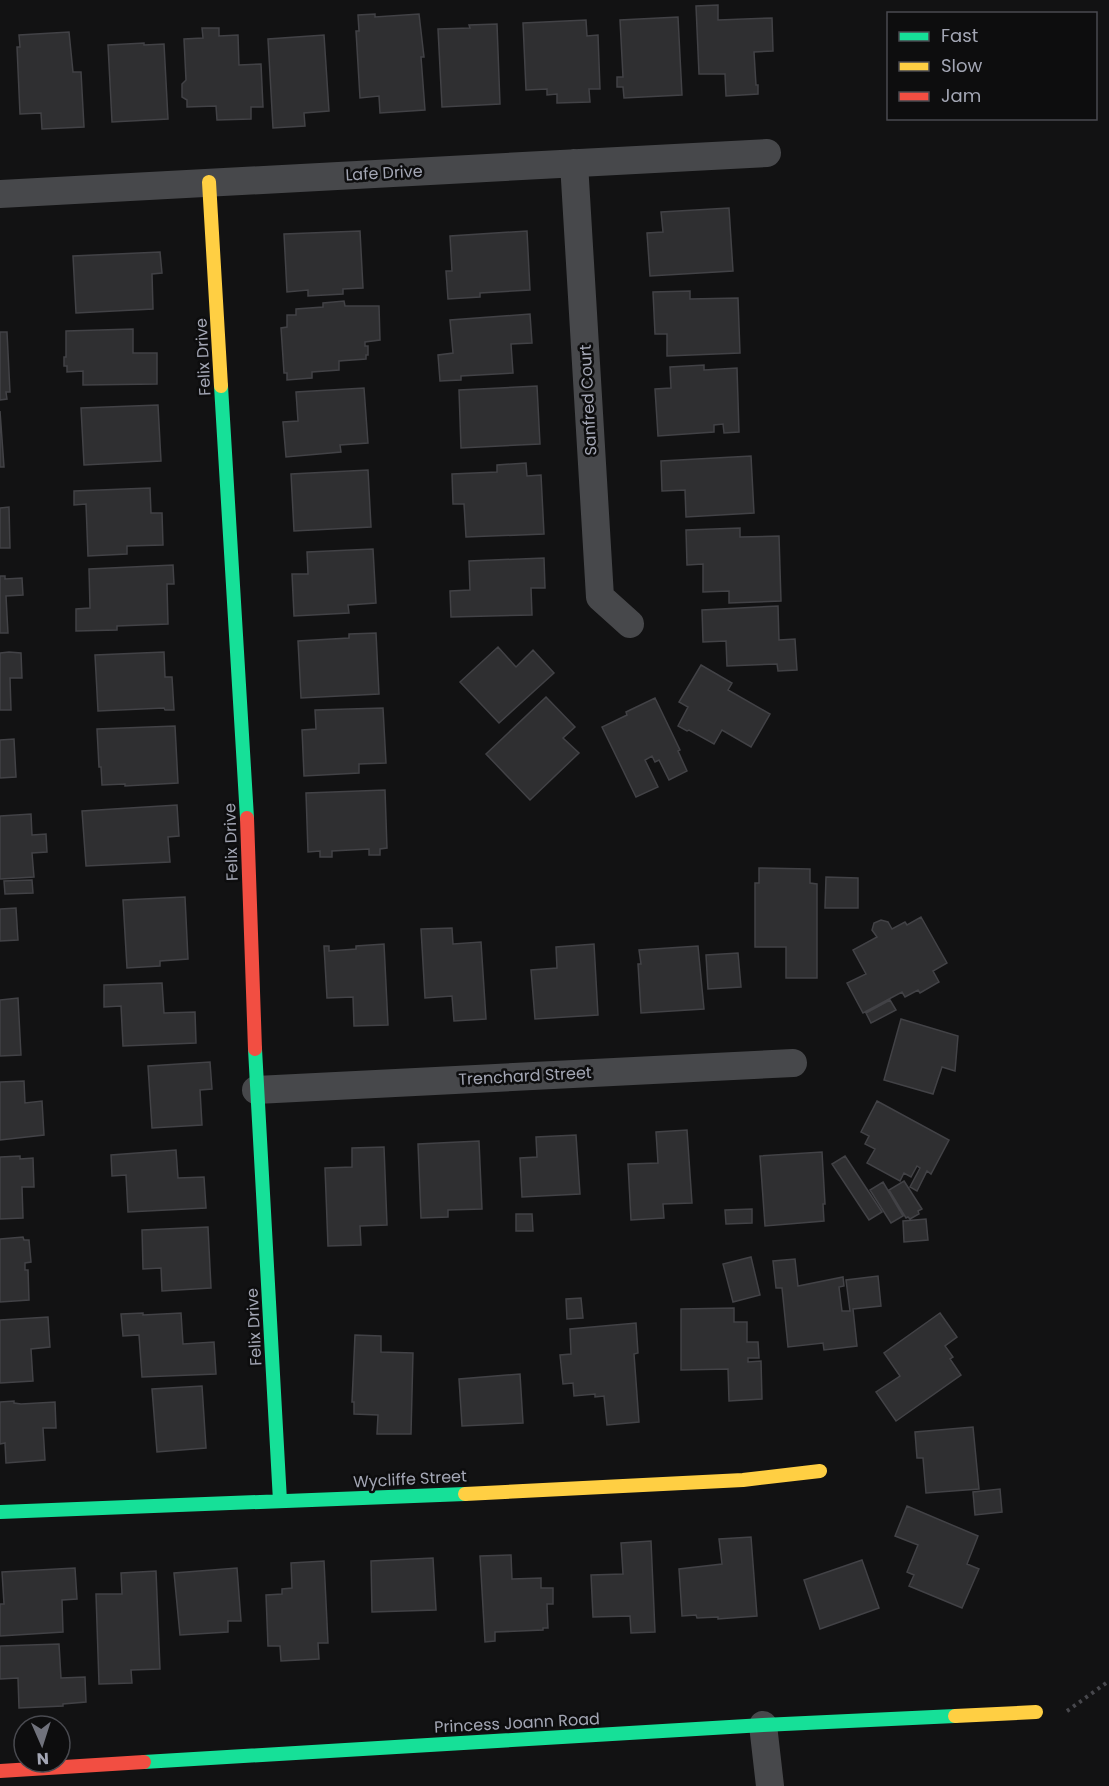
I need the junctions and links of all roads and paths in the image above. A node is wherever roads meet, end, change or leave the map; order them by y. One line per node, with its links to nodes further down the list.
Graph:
1 (767, 153): 2 (street, Lafe Drive)
2 (574, 163): 3 (street, Lafe Drive); 5 (street, Sanfred Court)
3 (209, 182): 4 (street, Lafe Drive); 7 (street, Felix Drive)
4 (0, 194)
5 (630, 624)
6 (793, 1063): 7 (street, Trenchard Street)
7 (256, 1090): 9 (street, Felix Drive)
8 (820, 1471): 9 (street, Wycliffe Street)
9 (280, 1501): 10 (street, Wycliffe Street)
10 (0, 1512)
11 (1109, 1681): 12 (path)
12 (1036, 1712): 13 (street, Princess Joann Road)
13 (763, 1725): 14 (street, Princess Joann Road); 15 (street)
14 (0, 1770)
15 (770, 1786)

